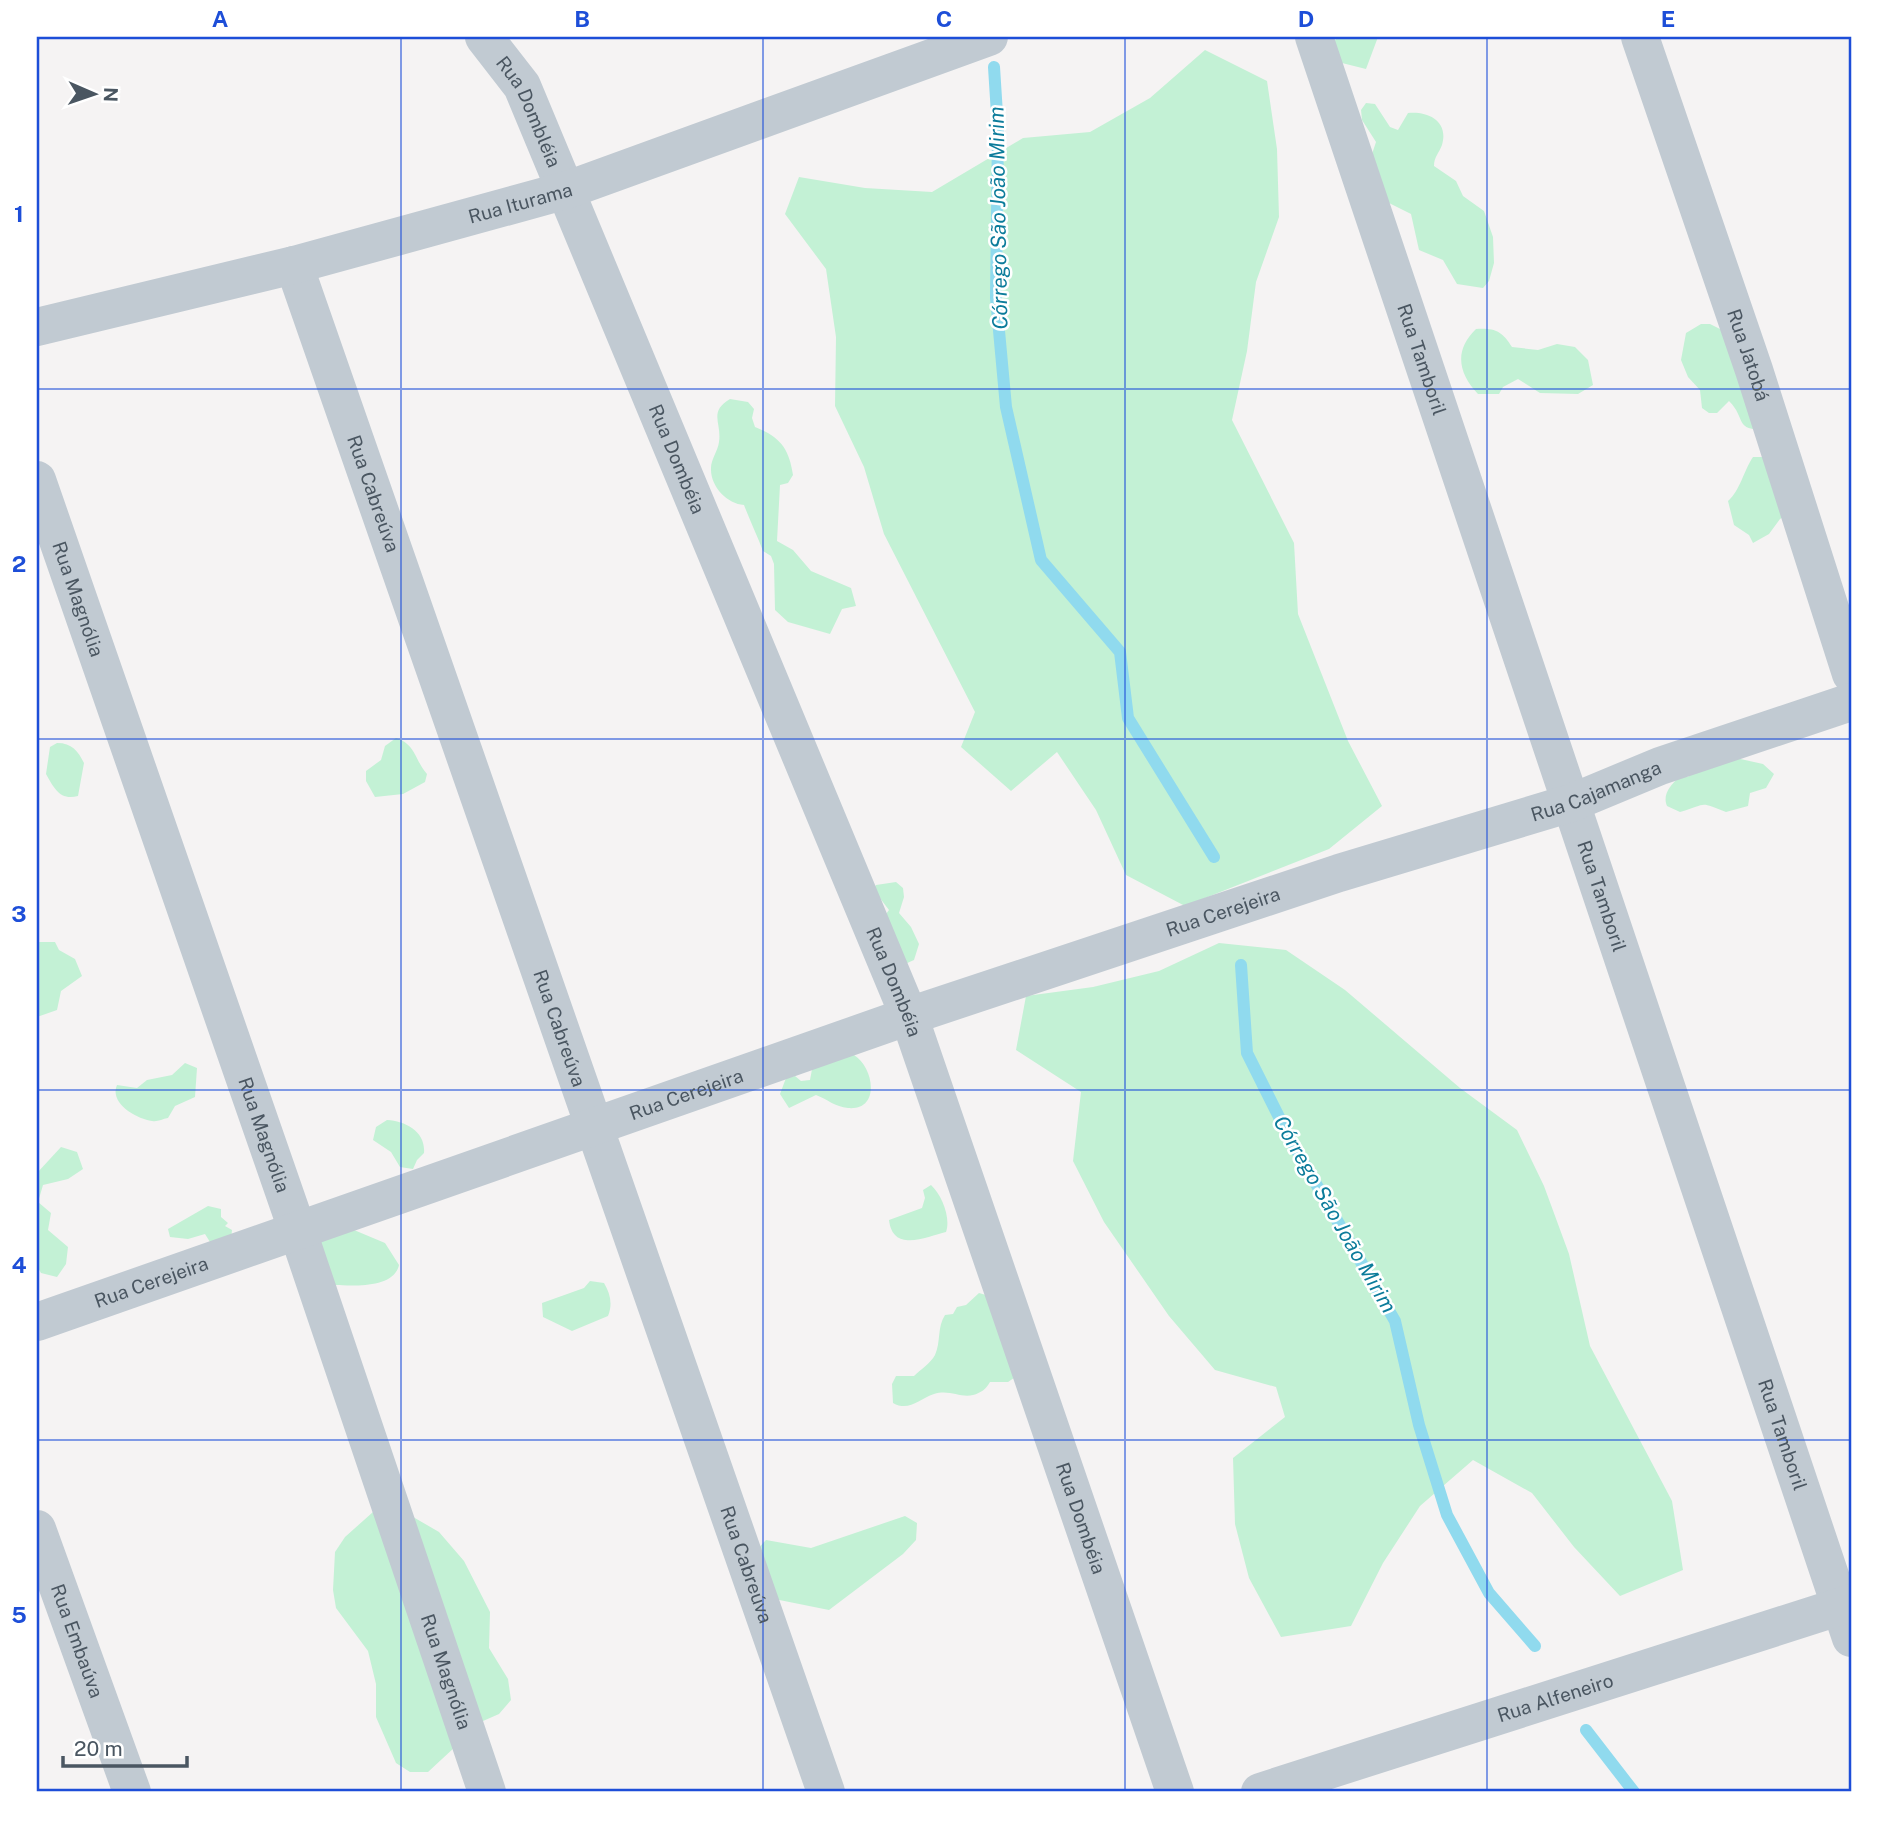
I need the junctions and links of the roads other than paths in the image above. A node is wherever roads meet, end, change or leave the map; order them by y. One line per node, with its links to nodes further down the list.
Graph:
1 (484, 37): 5 (street, Rua Dombléia)
2 (989, 37): 5 (street, Rua Iturama)
3 (1314, 37): 11 (street, Rua Tamboril)
4 (1640, 37): 9 (street, Rua Jatobá)
5 (567, 190): 6 (street, Rua Iturama); 13 (street, Rua Dombéia)
6 (294, 265): 7 (street, Rua Iturama); 14 (street, Rua Cabreúva)
7 (37, 327)
8 (37, 480): 15 (street, Rua Magnólia)
9 (1851, 674)
10 (1851, 702): 11 (street, Rua Cajamanga)
11 (1571, 803): 12 (street, Rua Cajamanga); 18 (street, Rua Tamboril)
12 (1339, 873): 13 (street, Rua Cerejeira)
13 (909, 1016): 14 (street, Rua Cerejeira); 22 (street, Rua Dombéia)
14 (594, 1126): 15 (street, Rua Cerejeira); 21 (street, Rua Cabreúva)
15 (296, 1229): 16 (street, Rua Cerejeira); 20 (street, Rua Magnólia)
16 (37, 1322)
17 (37, 1529): 19 (street, Rua Embaúva)
18 (1848, 1616): 23 (street, Rua Alfeneiro)
19 (132, 1792)
20 (487, 1792)
21 (826, 1792)
22 (1175, 1792)
23 (1260, 1792)

